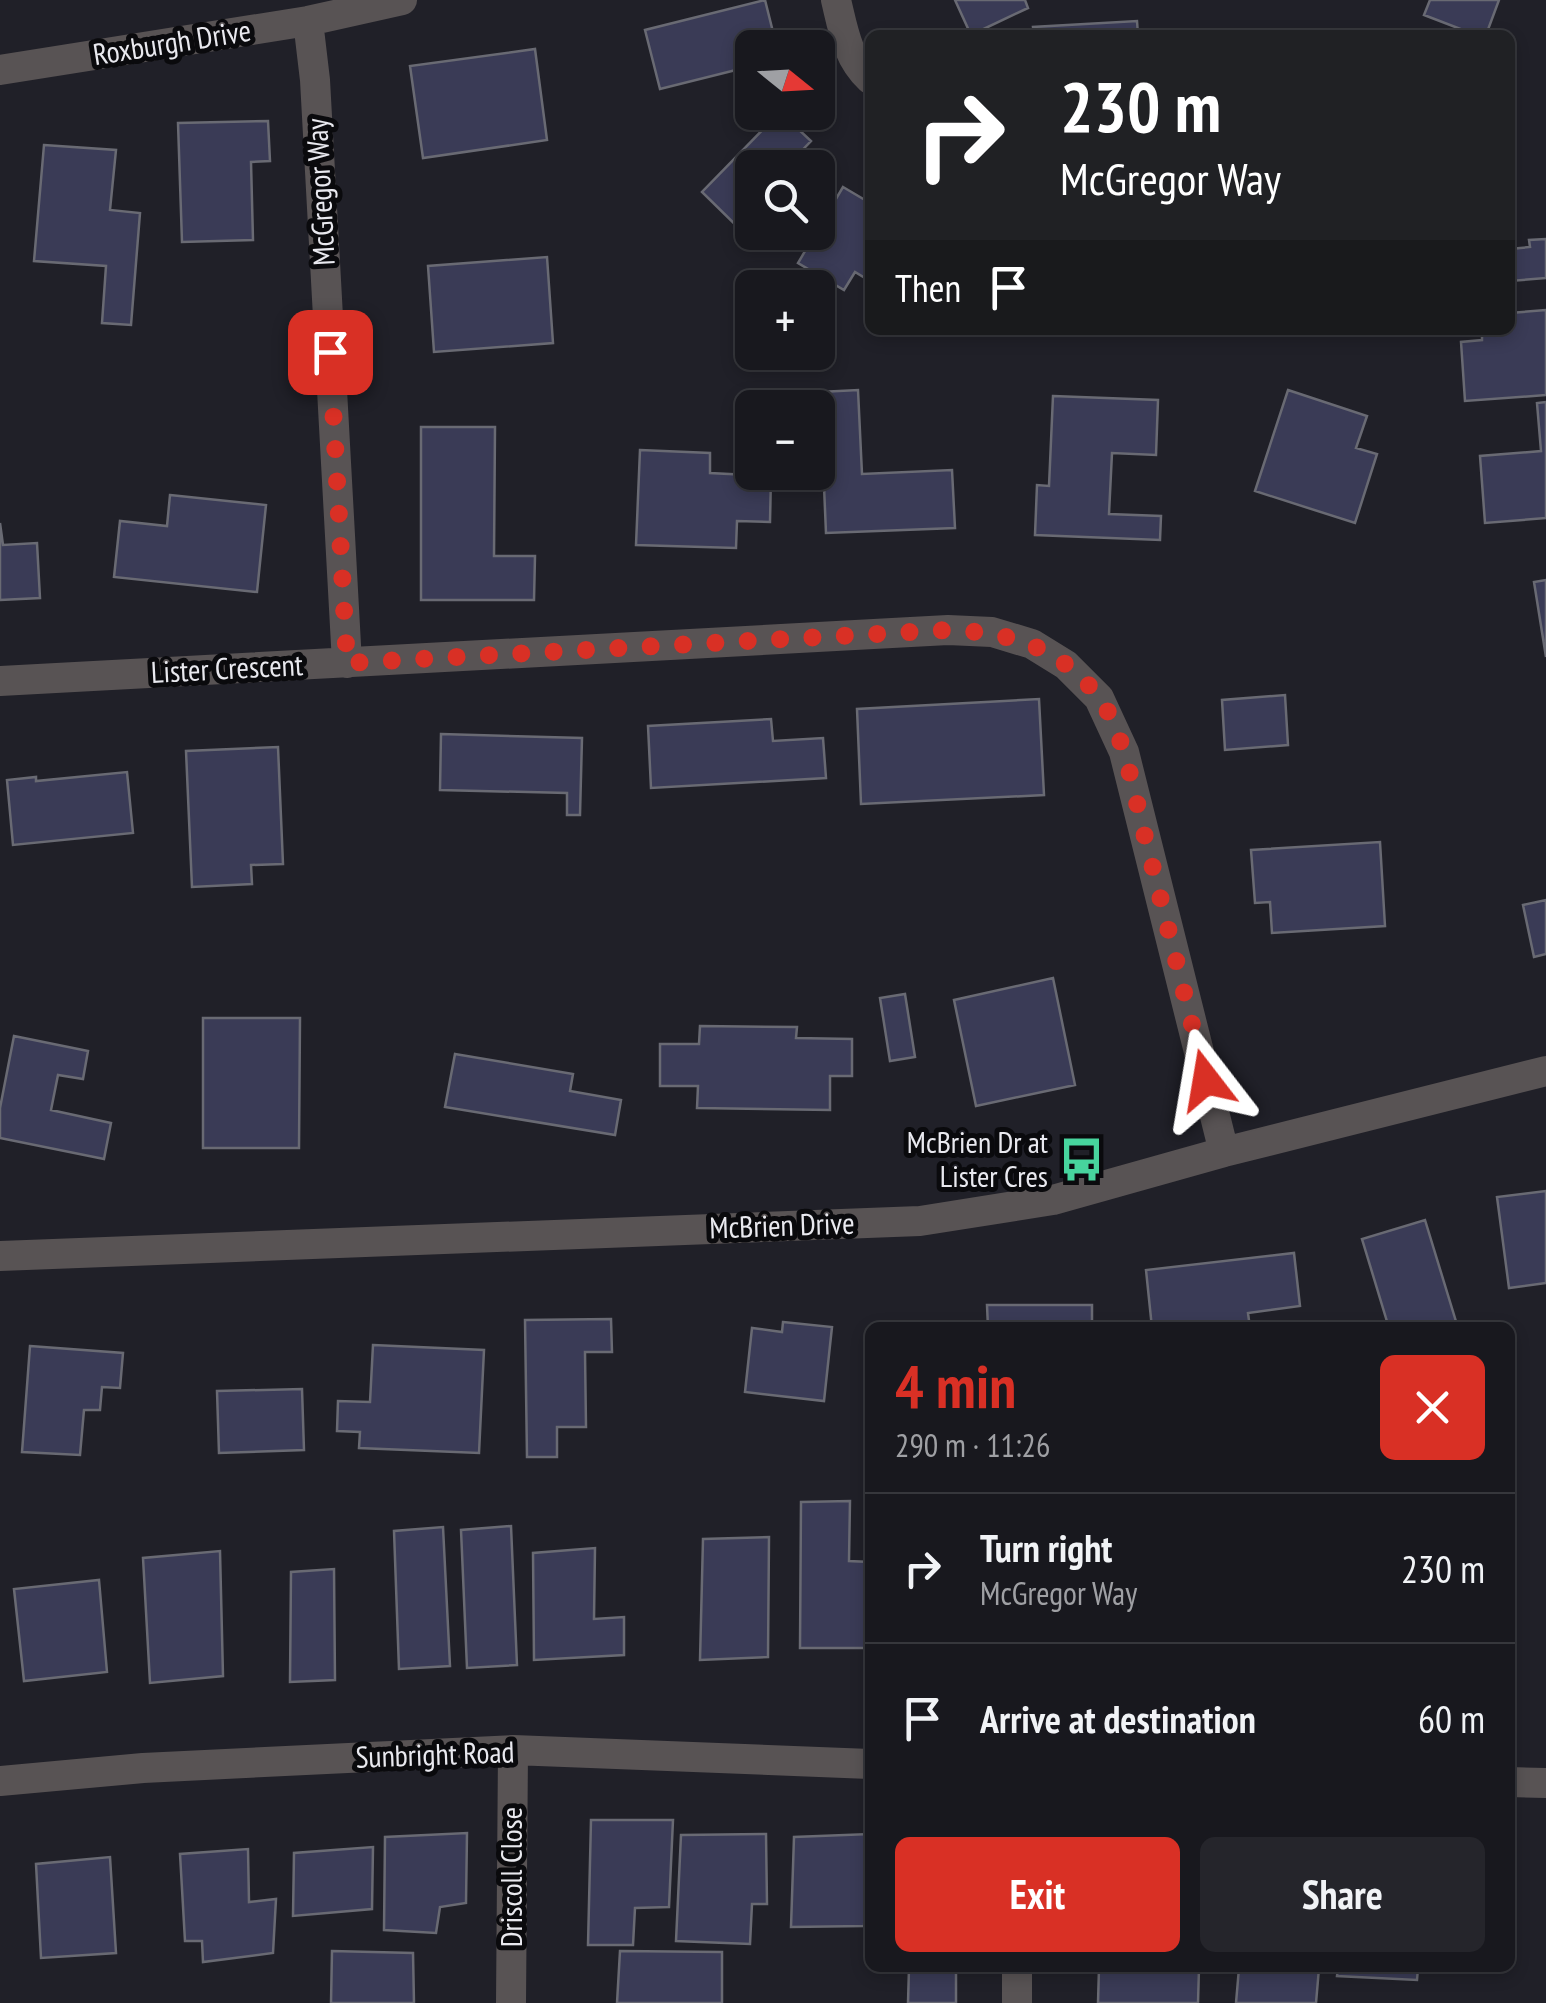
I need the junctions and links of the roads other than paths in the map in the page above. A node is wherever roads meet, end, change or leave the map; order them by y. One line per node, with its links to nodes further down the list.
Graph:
1 (402, 0): 3 (street, Roxburgh Drive)
2 (836, 0): 5 (street)
3 (308, 21): 4 (street, Roxburgh Drive); 6 (street, McGregor Way)
4 (0, 70)
5 (865, 74)
6 (347, 663): 7 (street, Lister Crescent); 9 (street, Lister Crescent)
7 (0, 681)
8 (1546, 1071): 9 (street, McBrien Drive)
9 (1224, 1152): 10 (street, McBrien Drive)
10 (0, 1256)
11 (513, 1750): 12 (street, Sunbright Road); 13 (street, Sunbright Road); 17 (street, Driscoll Close)
12 (865, 1764)
13 (0, 1781)
14 (1515, 1782): 15 (street)
15 (1546, 1783)
16 (1017, 1972): 18 (street)
17 (511, 2003)
18 (1017, 2003)

